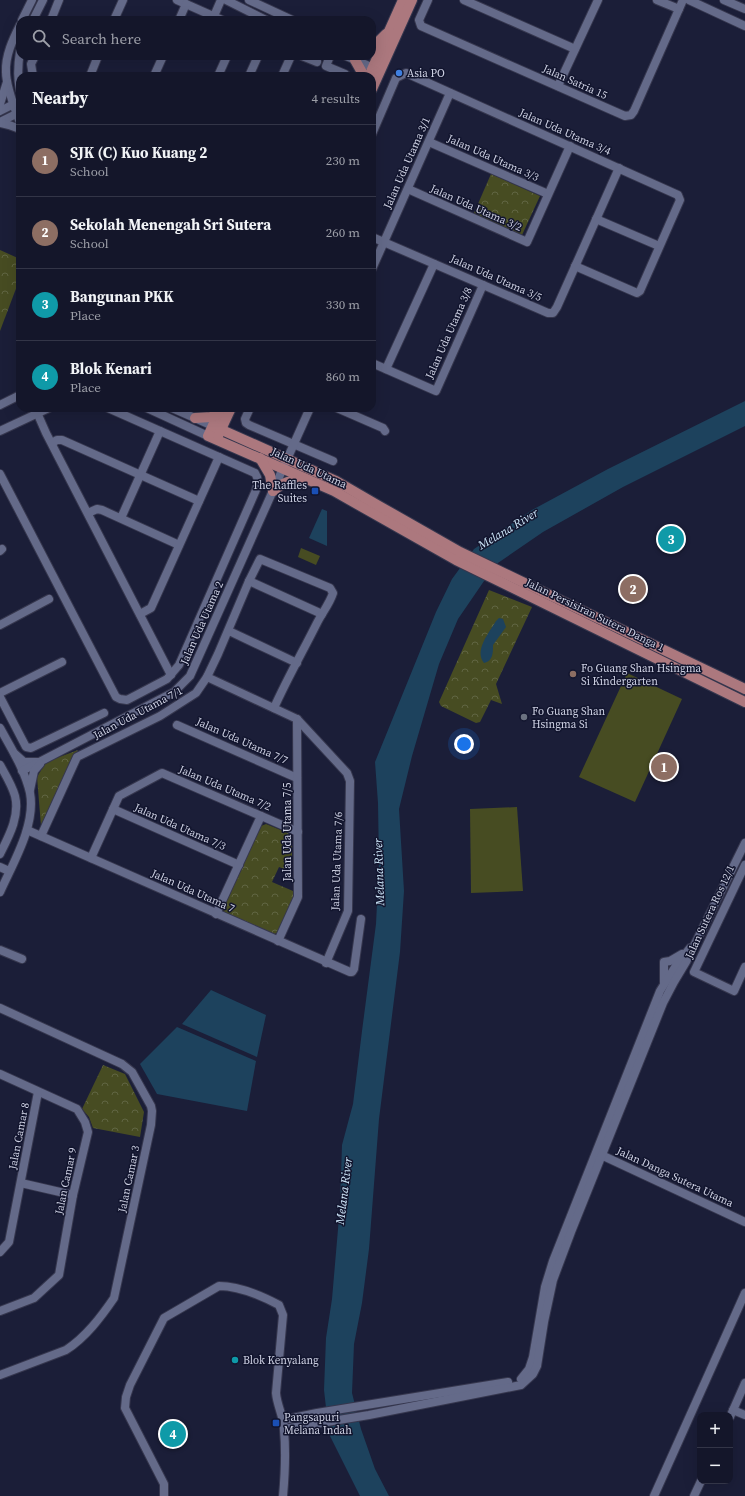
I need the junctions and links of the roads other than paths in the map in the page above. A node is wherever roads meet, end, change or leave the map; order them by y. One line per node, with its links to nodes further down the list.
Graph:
1 (32, 0): 21 (street)
2 (43, 0): 22 (street)
3 (59, 0): 23 (street)
4 (123, 0): 24 (street)
5 (177, 0): 18 (street)
6 (221, 0): 26 (street)
7 (226, 0): 27 (street)
8 (249, 0): 28 (street)
9 (403, 0): 30 (main road)
10 (412, 0): 46 (main road)
11 (428, 0): 57 (street, Jalan Satria 15)
12 (464, 0): 33 (street)
13 (598, 0): 33 (street)
14 (657, 0): 19 (street)
15 (683, 0): 19 (street, Jalan Satria 15)
16 (689, 0): 29 (street)
17 (724, 0): 20 (street)
18 (186, 4): 25 (street); 26 (street)
19 (679, 9): 57 (street, Jalan Satria 15)
20 (745, 9)
21 (24, 16)
22 (35, 16)
23 (53, 16)
24 (116, 16)
25 (181, 16)
26 (214, 16)
27 (258, 16)
28 (283, 16)
29 (745, 26)
30 (390, 29): 32 (main road); 46 (main road)
31 (16, 33): 56 (street)
32 (376, 43)
33 (575, 49): 57 (street)
34 (18, 60): 47 (street)
35 (33, 60): 48 (street)
36 (96, 60): 49 (street)
37 (161, 60): 50 (street)
38 (225, 60): 51 (street)
39 (256, 60): 52 (street)
40 (289, 60): 53 (street)
41 (312, 60): 45 (street)
42 (328, 60): 54 (street)
43 (352, 60): 55 (main road)
44 (358, 60): 46 (street)
45 (317, 62)
46 (375, 65)
47 (18, 72)
48 (32, 72)
49 (92, 72)
50 (156, 72)
51 (220, 72)
52 (252, 72)
53 (284, 72)
54 (340, 72)
55 (361, 72)
56 (8, 80): 59 (street); 60 (street)
57 (558, 86)
58 (450, 93): 64 (street, Jalan Uda Utama 3/4); 66 (street, Jalan Uda Utama 3/1); 67 (street, Jalan Uda Utama 3/4)
59 (16, 103): 61 (street)
60 (0, 104)
61 (0, 111)
62 (16, 114): 63 (street)
63 (0, 122): 65 (street)
64 (376, 125)
65 (16, 128)
66 (429, 142): 69 (street, Jalan Uda Utama 3/1); 70 (street, Jalan Uda Utama 3/3)
67 (570, 146): 68 (street, Jalan Uda Utama 3/4); 70 (street, Jalan Uda Utama 3/2)
68 (619, 168): 71 (street, Jalan Uda Utama 3/5); 74 (street, Jalan Uda Utama 3/4)
69 (408, 190): 70 (street, Jalan Uda Utama 3/2); 73 (street, Jalan Uda Utama 3/1)
70 (548, 194)
71 (596, 219): 74 (street); 77 (street, Jalan Uda Utama 3/5)
72 (376, 238): 73 (street, Jalan Uda Utama 3/5)
73 (384, 242): 75 (street, Jalan Uda Utama 3/1); 76 (street, Jalan Uda Utama 3/5)
74 (659, 246): 77 (street, Jalan Uda Utama 3/4)
75 (376, 260)
76 (434, 264): 78 (street, Jalan Uda Utama 3/5); 80 (street)
77 (575, 266): 78 (street, Jalan Uda Utama 3/5)
78 (483, 285): 80 (street, Jalan Uda Utama 3/8)
79 (376, 365): 80 (street)
80 (386, 369)
81 (16, 397): 82 (street)
82 (0, 405)
83 (35, 412): 94 (street)
84 (37, 412): 99 (street)
85 (117, 412): 95 (street)
86 (156, 412): 98 (street, Jalan Uda Utama)
87 (181, 412): 92 (street, Jalan Uda Utama)
88 (224, 412): 92 (main road); 93 (main road); 97 (main road)
89 (248, 412): 100 (street)
90 (308, 412): 100 (street, Jalan Uda Utama 2)
91 (346, 412): 96 (street)
92 (195, 418): 93 (street, Jalan Uda Utama)
93 (217, 428): 97 (main road, Jalan Uda Utama); 98 (main road)
94 (0, 431)
95 (160, 431): 101 (street); 106 (street)
96 (385, 431)
97 (237, 437): 104 (main road, Jalan Uda Utama)
98 (212, 438): 102 (main road, Jalan Uda Utama)
99 (52, 443): 106 (street); 110 (street)
100 (294, 444): 103 (street); 104 (street, Jalan Uda Utama 2)
101 (219, 457): 109 (street); 123 (street)
102 (260, 458): 104 (main road, Jalan Uda Utama); 108 (main road)
103 (333, 461)
104 (285, 464): 107 (main road, Jalan Uda Utama); 108 (street, Jalan Uda Utama 2); 113 (main road, Jalan Uda Utama)
105 (0, 474): 123 (street)
106 (141, 475): 109 (street); 111 (street)
107 (310, 481): 108 (main road); 113 (main road, Jalan Uda Utama)
108 (273, 492): 135 (street, Jalan Uda Utama 2)
109 (199, 501): 112 (street)
110 (88, 513): 111 (street); 117 (street)
111 (121, 518): 112 (street)
112 (179, 545): 117 (street)
113 (458, 556): 114 (main road, Jalan Persisiran Sutera Danga 1)
114 (495, 574): 125 (main road, Jalan Persisiran Sutera Danga 1); 128 (main road, Jalan Persisiran Sutera Danga 1)
115 (249, 582): 118 (street); 118 (street, Jalan Uda Utama 7/1); 120 (street, Jalan Uda Utama 7/1)
116 (49, 599): 119 (street)
117 (140, 614): 123 (street)
118 (322, 614): 122 (street)
119 (0, 625)
120 (229, 631): 122 (street); 124 (street, Jalan Uda Utama 7/1)
121 (62, 662): 126 (street)
122 (297, 663): 129 (street)
123 (171, 675)
124 (207, 677): 129 (street); 144 (street, Jalan Uda Utama 7/1)
125 (745, 689)
126 (0, 693)
127 (0, 697): 130 (street)
128 (745, 702)
129 (274, 708): 131 (street)
130 (104, 713)
131 (297, 719): 138 (street, Jalan Uda Utama 7/5); 161 (street, Jalan Uda Utama 7/6)
132 (178, 725): 138 (street, Jalan Uda Utama 7/7)
133 (0, 728): 134 (street)
134 (12, 752): 135 (street); 137 (street)
135 (41, 761): 137 (street, Jalan Uda Utama 2); 139 (street)
136 (0, 765): 147 (street)
137 (22, 771): 139 (street)
138 (297, 778): 143 (street, Jalan Uda Utama 7/5)
139 (30, 792): 142 (street)
140 (113, 809): 141 (street, Jalan Uda Utama 7/2); 148 (street, Jalan Uda Utama 7/2); 149 (street, Jalan Uda Utama 7/3)
141 (261, 816): 143 (street, Jalan Uda Utama 7/2); 149 (street)
142 (27, 830): 144 (street, Jalan Uda Utama 7); 152 (street)
143 (298, 832): 156 (street, Jalan Uda Utama 7/5)
144 (41, 836): 148 (street, Jalan Uda Utama 7)
145 (745, 843): 146 (street, Jalan Sutera Ros 12/1)
146 (743, 852): 157 (street, Jalan Sutera Ros 12/1)
147 (0, 854)
148 (91, 858): 154 (street, Jalan Uda Utama 7)
149 (239, 864): 154 (street)
150 (745, 865): 162 (street, Jalan Sutera Ros 12/1)
151 (0, 867): 152 (street)
152 (9, 871): 153 (street)
153 (0, 892)
154 (216, 914): 156 (street, Jalan Uda Utama 7)
155 (361, 919): 161 (street, Jalan Uda Utama 7)
156 (278, 941): 161 (street, Jalan Uda Utama 7)
157 (696, 941): 159 (street, Jalan Sutera Ros 12/1); 163 (street, Jalan Sutera Ros 12/1)
158 (0, 950): 160 (street)
159 (687, 951): 163 (street, Jalan Sutera Ros 12/1); 164 (street)
160 (22, 959)
161 (326, 963)
162 (745, 967)
163 (678, 969): 164 (street); 167 (street)
164 (664, 984): 167 (street)
165 (0, 1008): 176 (street, Jalan Camar 3)
166 (0, 1074): 168 (street, Jalan Camar 9)
167 (625, 1091): 169 (street)
168 (38, 1092): 170 (street, Jalan Camar 8); 171 (street, Jalan Camar 9)
169 (599, 1154): 172 (street, Jalan Danga Sutera Utama); 181 (street); 181 (street)
170 (21, 1183): 171 (street); 173 (street, Jalan Camar 8)
171 (73, 1195): 175 (street, Jalan Camar 9)
172 (745, 1222)
173 (0, 1252)
174 (745, 1293): 185 (street)
175 (0, 1311)
176 (0, 1376)
177 (745, 1383): 178 (street)
178 (732, 1412)
179 (733, 1413): 180 (street)
180 (745, 1415)
181 (284, 1425): 183 (street); 184 (street)
182 (700, 1484): 186 (street)
183 (164, 1496)
184 (283, 1496)
185 (654, 1496)
186 (694, 1496)

